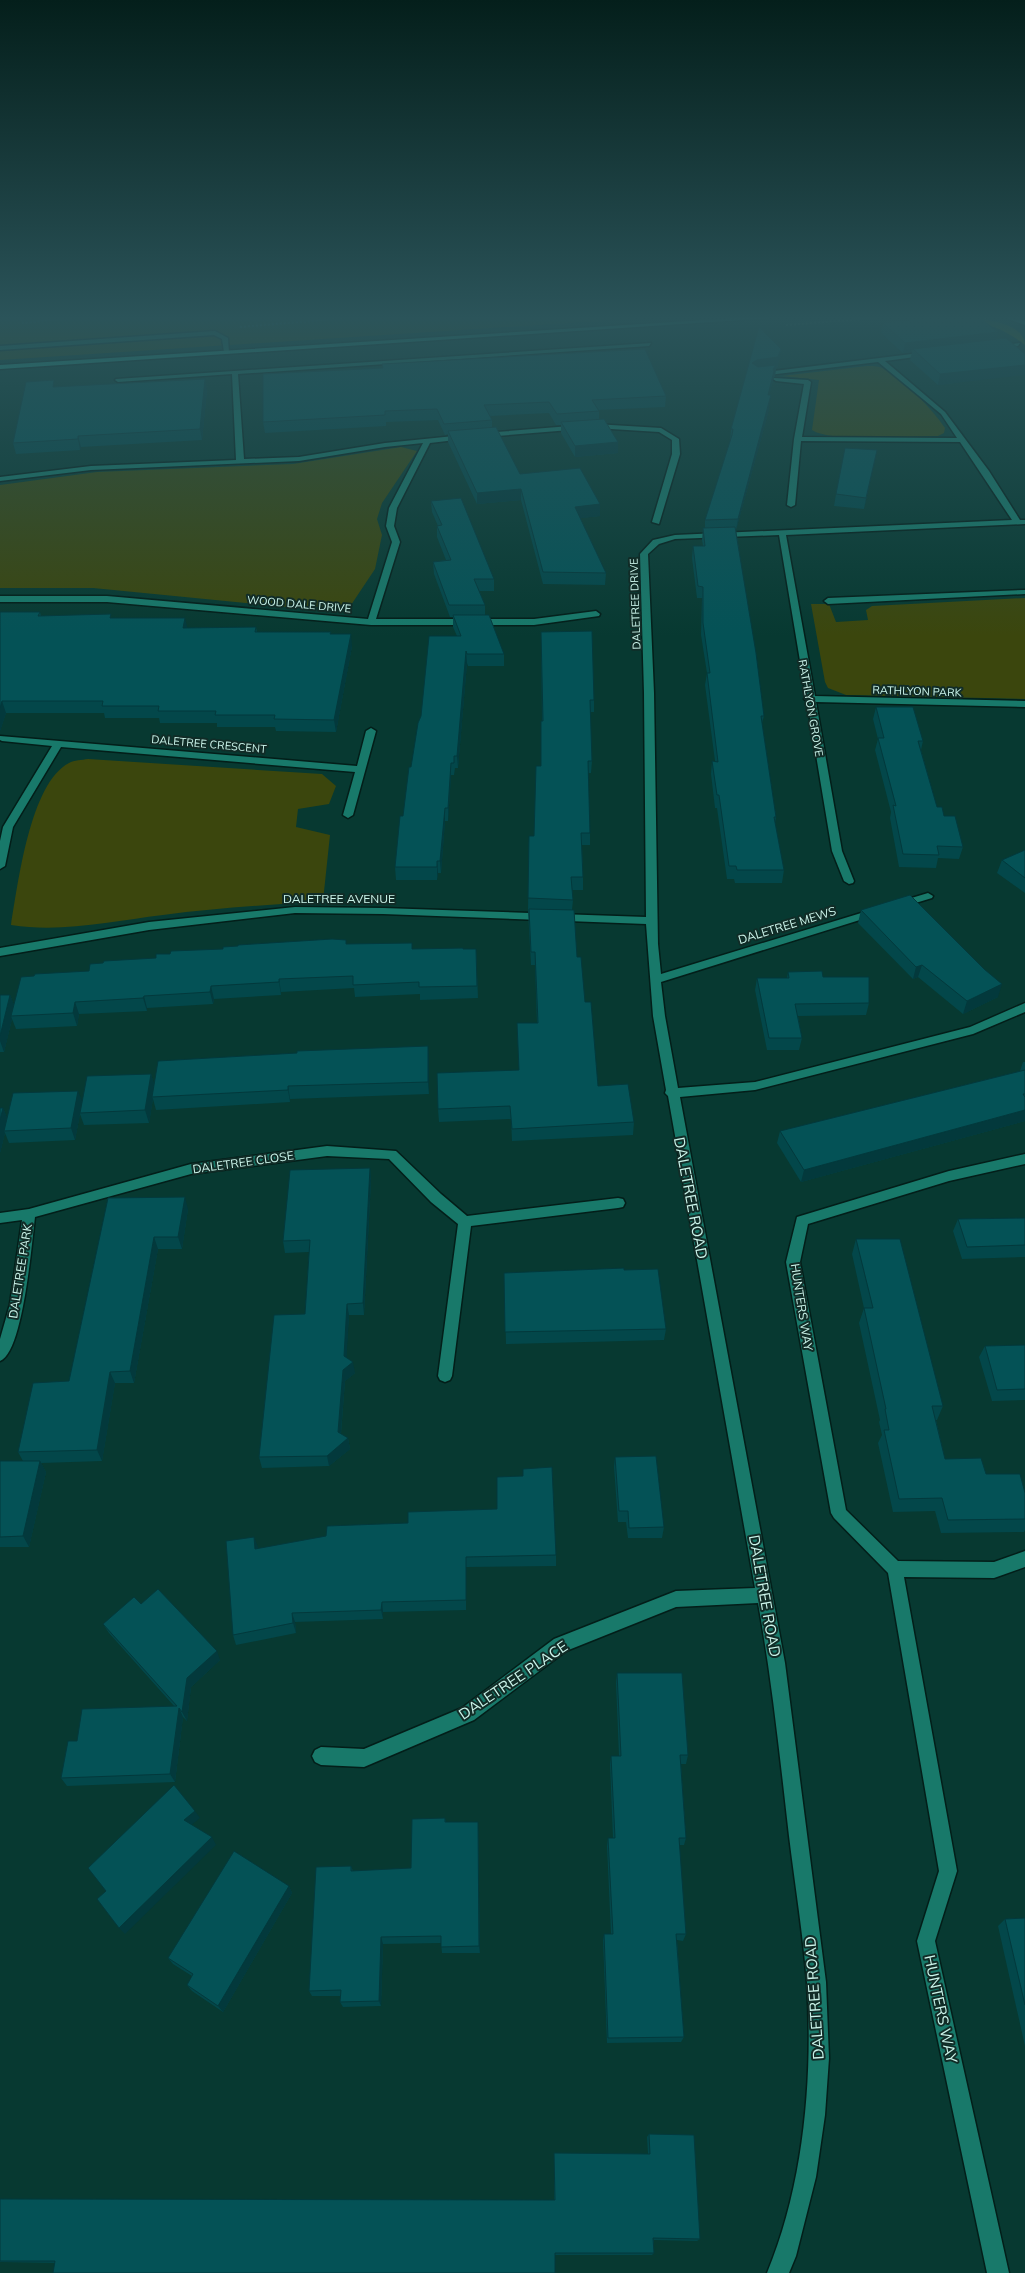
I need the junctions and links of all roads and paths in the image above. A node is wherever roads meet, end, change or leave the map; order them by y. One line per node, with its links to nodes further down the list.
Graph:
1 (238, 424): 7 (street)
2 (801, 424): 4 (street)
3 (950, 424): 6 (street)
4 (798, 439): 6 (street); 9 (street)
5 (426, 440): 7 (street); 10 (street); 17 (street)
6 (962, 440): 11 (street)
7 (240, 461): 8 (street)
8 (0, 479)
9 (791, 505)
10 (656, 522)
11 (1021, 522): 12 (street, DALETREE DRIVE)
12 (782, 532): 18 (street, RATHLYON GROVE); 28 (street, DALETREE DRIVE)
13 (1025, 592): 15 (street)
14 (0, 599): 17 (street, WOOD DALE DRIVE)
15 (828, 601)
16 (596, 614): 17 (street, WOOD DALE DRIVE)
17 (371, 622)
18 (809, 699): 19 (street, RATHLYON PARK); 26 (street, RATHLYON GROVE)
19 (1025, 704)
20 (371, 731): 23 (street)
21 (2, 738): 22 (street, DALETREE CRESCENT)
22 (58, 744): 23 (street, DALETREE CRESCENT); 25 (street)
23 (359, 769): 24 (street)
24 (348, 815)
25 (0, 866)
26 (849, 881)
27 (928, 896): 30 (street, DALETREE MEWS)
28 (651, 921): 29 (street, DALETREE AVENUE); 30 (street, DALETREE ROAD)
29 (0, 952)
30 (655, 980): 32 (street, DALETREE ROAD)
31 (1025, 1007): 32 (street)
32 (671, 1093): 42 (street, DALETREE ROAD)
33 (1025, 1159): 41 (street, HUNTERS WAY)
34 (618, 1204): 37 (street)
35 (29, 1214): 36 (street, DALETREE CLOSE); 37 (street, DALETREE CLOSE); 38 (street, DALETREE PARK)
36 (0, 1218)
37 (465, 1222): 39 (street)
38 (0, 1355)
39 (444, 1376)
40 (1025, 1559): 41 (street)
41 (895, 1569): 45 (street, HUNTERS WAY)
42 (765, 1595): 43 (street, DALETREE PLACE); 44 (street, DALETREE ROAD)
43 (321, 1756)
44 (778, 2273)
45 (998, 2273)

